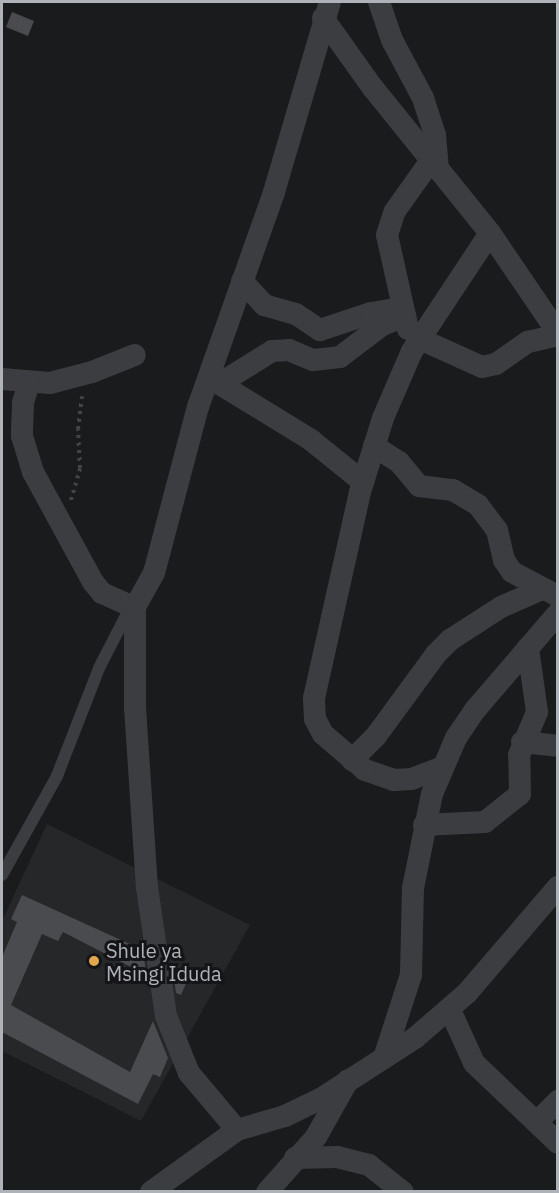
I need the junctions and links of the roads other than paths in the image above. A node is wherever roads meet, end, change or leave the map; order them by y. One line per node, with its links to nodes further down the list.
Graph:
1 (379, 2): 3 (street)
2 (326, 10): 3 (street); 5 (street)
3 (435, 163): 4 (street); 6 (street)
4 (490, 233): 7 (street); 8 (street)
5 (242, 281): 6 (street); 11 (street)
6 (404, 312): 8 (street); 11 (street)
7 (558, 334): 8 (street)
8 (416, 345): 13 (street)
9 (135, 356): 12 (street)
10 (2, 379): 12 (street)
11 (215, 381): 14 (street); 31 (street)
12 (29, 383): 16 (street)
13 (374, 446): 14 (street); 15 (street)
14 (363, 482): 21 (street)
15 (549, 593): 21 (street)
16 (131, 606): 24 (lane)
17 (558, 614): 18 (street)
18 (528, 648): 19 (street); 22 (street)
19 (522, 742): 20 (street); 23 (street)
20 (558, 746)
21 (352, 760): 22 (street)
22 (443, 767): 23 (street)
23 (424, 825): 27 (street)
24 (2, 875)
25 (558, 887): 26 (street)
26 (450, 1010): 27 (street); 30 (street)
27 (384, 1058): 28 (street)
28 (349, 1078): 31 (street); 33 (street)
29 (558, 1101): 30 (street)
30 (537, 1122): 32 (street)
31 (237, 1130): 34 (street)
32 (558, 1143)
33 (295, 1158): 35 (street); 36 (street)
34 (151, 1191)
35 (267, 1191)
36 (403, 1191)

